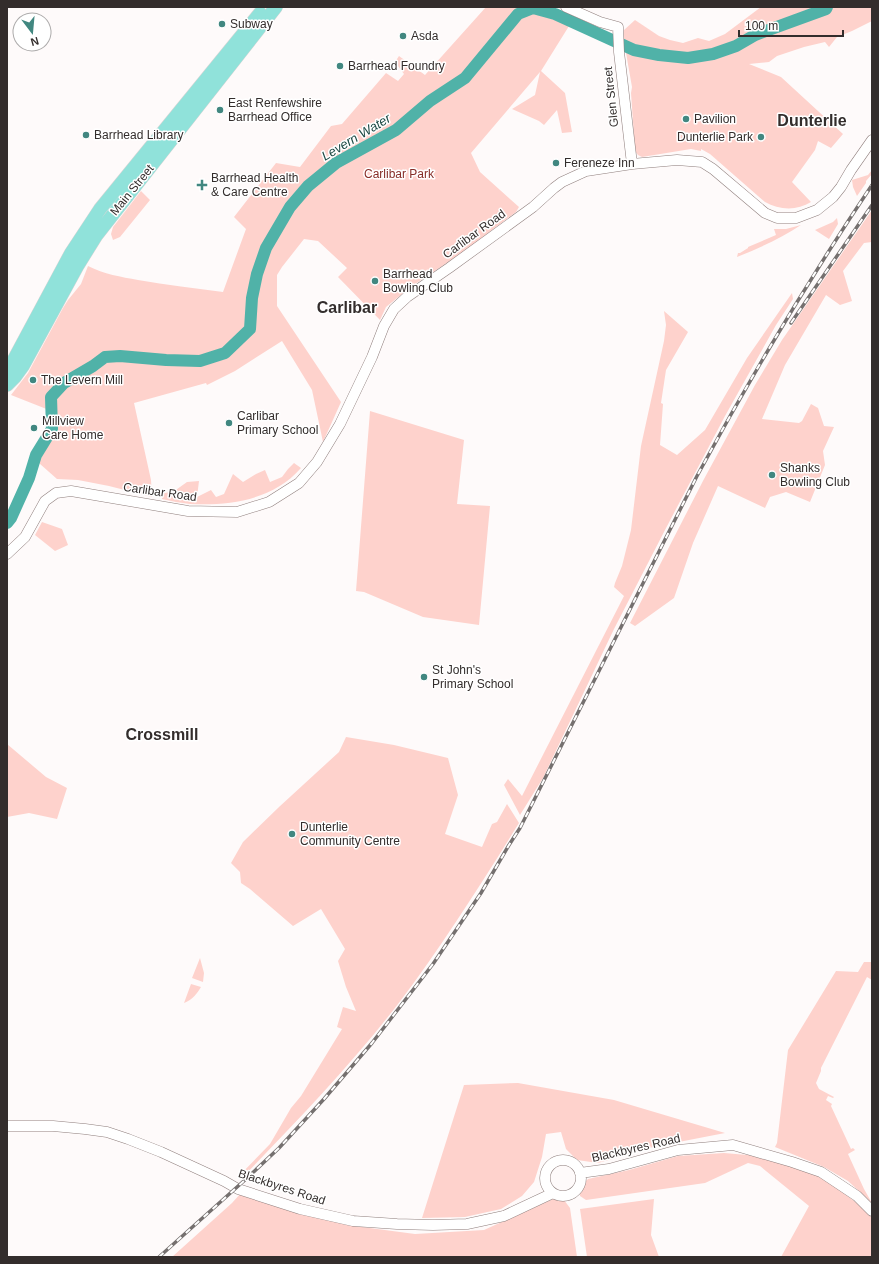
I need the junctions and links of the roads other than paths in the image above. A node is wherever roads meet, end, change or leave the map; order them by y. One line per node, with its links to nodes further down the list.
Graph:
1 (265, 7): 6 (main road, Main Street)
2 (276, 7): 7 (main road, Main Street)
3 (566, 7): 5 (street, Glen Street)
4 (872, 140): 5 (street, Carlibar Road)
5 (632, 164): 8 (street, Carlibar Road)
6 (7, 369)
7 (7, 385)
8 (7, 554)
9 (7, 1126): 11 (street, Blackbyres Road)
10 (580, 1173): 11 (street); 11 (street); 12 (street, Blackbyres Road)
11 (553, 1193)
12 (872, 1211)

